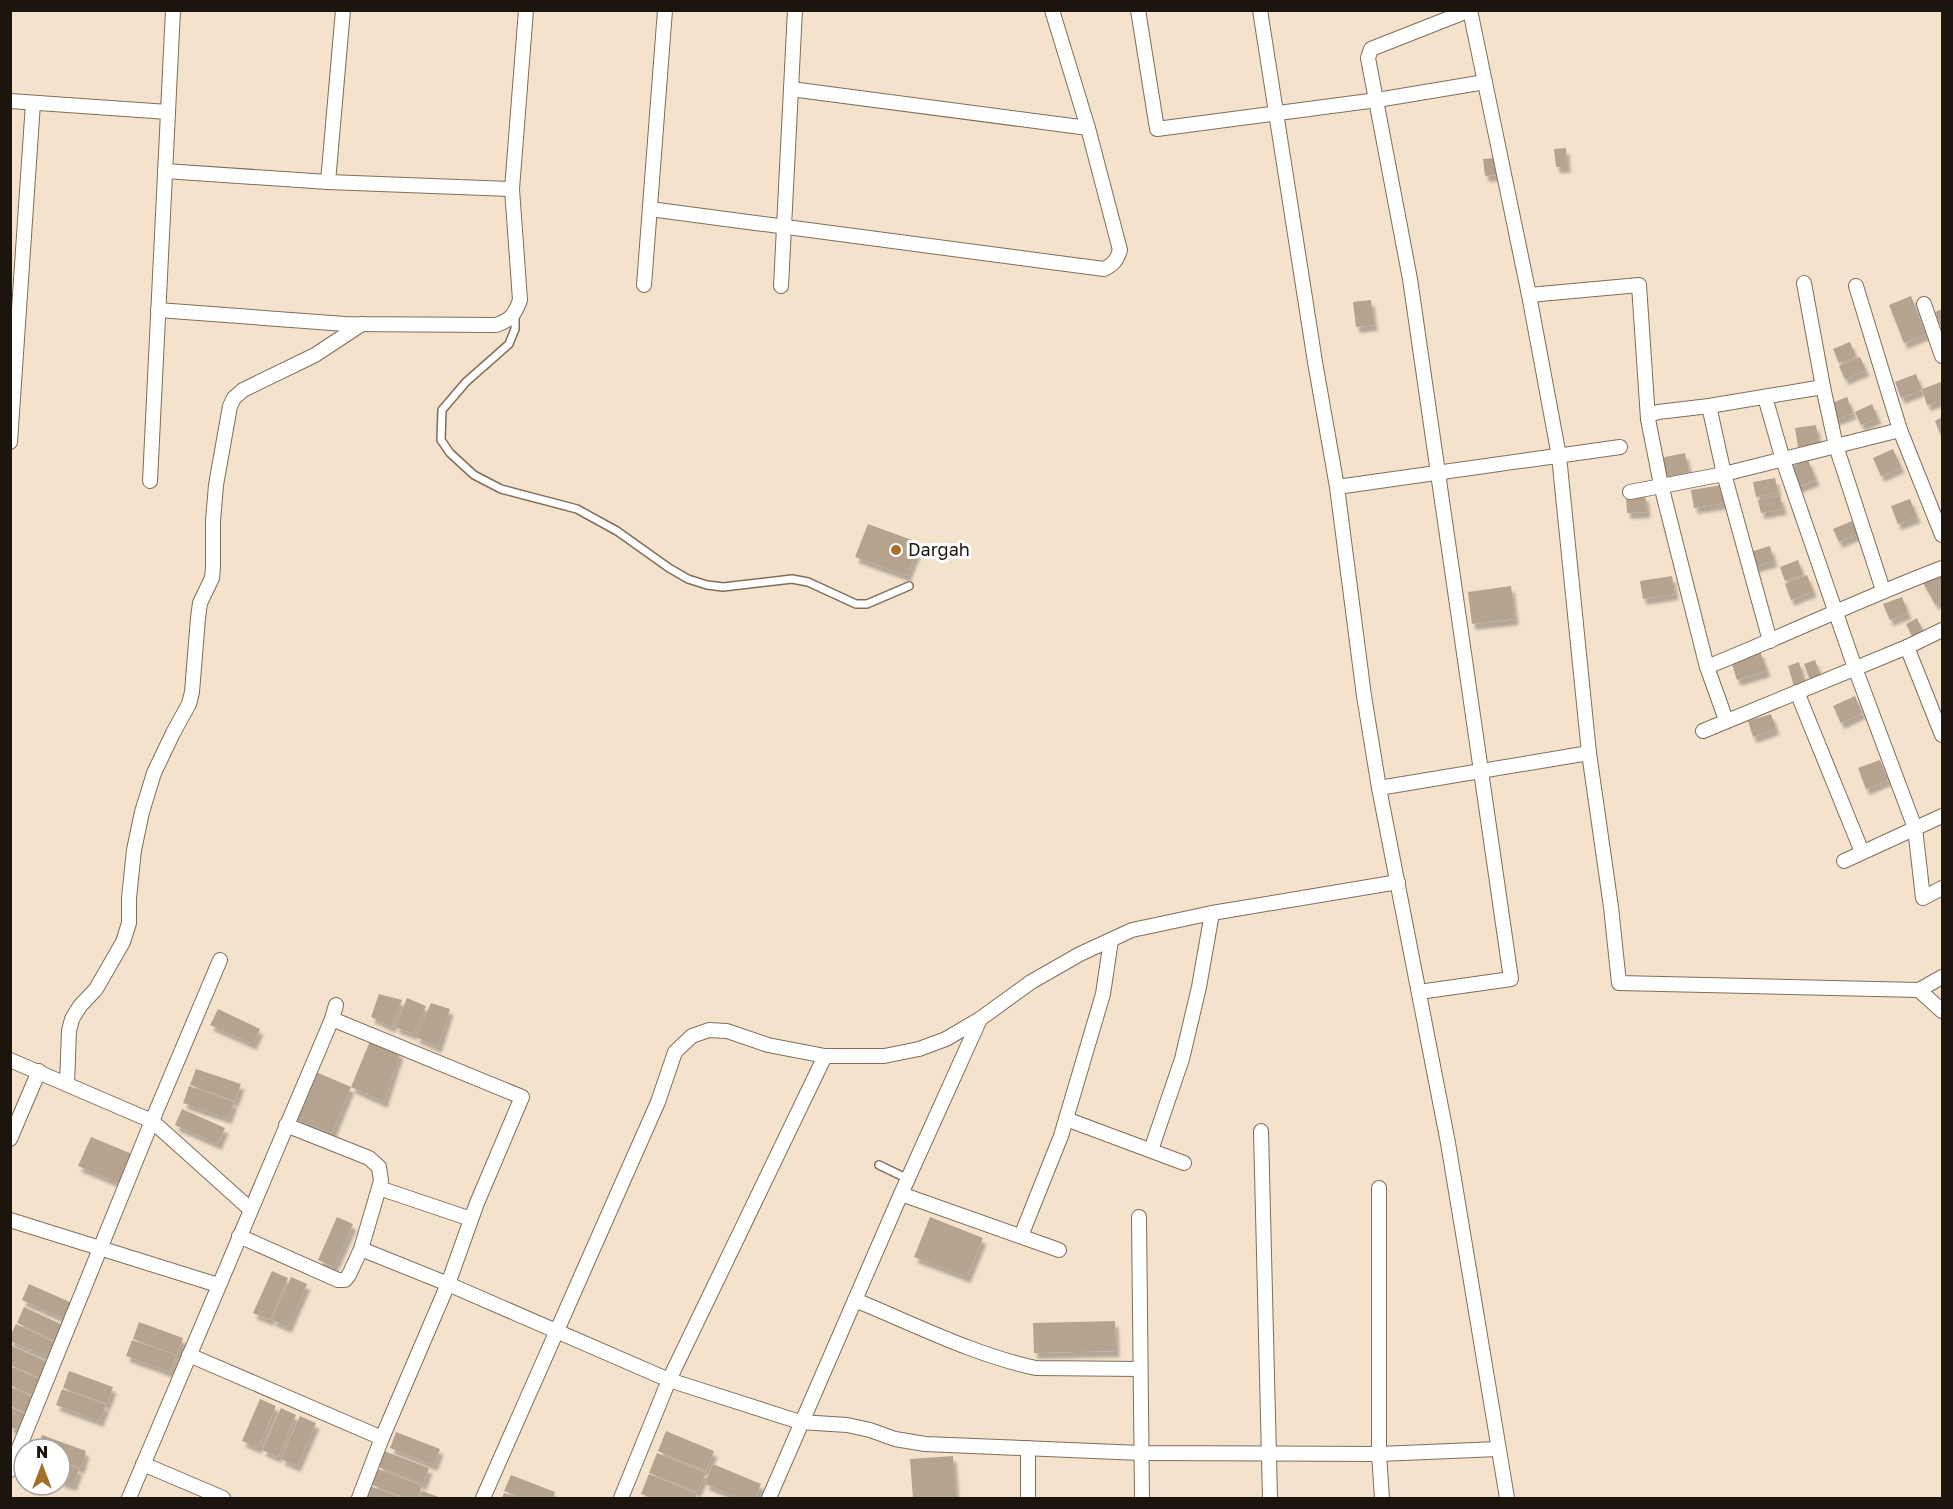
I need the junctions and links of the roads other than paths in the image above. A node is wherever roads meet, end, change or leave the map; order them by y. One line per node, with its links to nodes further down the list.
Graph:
1 (173, 10): 15 (street)
2 (343, 10): 19 (street)
3 (526, 10): 20 (street)
4 (665, 10): 21 (street)
5 (795, 10): 11 (street)
6 (1052, 10): 17 (street)
7 (1138, 10): 16 (street)
8 (1260, 10): 16 (street)
9 (1470, 10): 10 (street); 12 (street)
10 (1485, 82): 12 (street); 28 (street)
11 (791, 89): 17 (street); 22 (street)
12 (1377, 100): 16 (street); 44 (street)
13 (10, 101): 14 (street)
14 (33, 103): 15 (street); 23 (street)
15 (168, 112): 18 (street)
16 (1276, 112): 48 (street)
17 (1088, 128): 22 (street)
18 (165, 171): 19 (street); 30 (street)
19 (328, 182): 20 (street)
20 (512, 189): 31 (street)
21 (650, 209): 22 (street); 25 (street)
22 (784, 227): 26 (street)
23 (16, 269): 39 (street)
24 (1804, 283): 34 (street)
25 (644, 285)
26 (781, 286)
27 (1856, 286): 38 (street)
28 (1529, 295): 37 (street); 42 (street)
29 (1924, 304): 33 (street)
30 (158, 310): 32 (street); 46 (street)
31 (515, 314): 32 (street); 53 (lane)
32 (362, 324): 87 (street)
33 (1942, 356)
34 (1823, 387): 35 (street); 40 (street)
35 (1765, 397): 36 (street); 43 (street)
36 (1709, 406): 37 (street); 45 (street)
37 (1648, 419): 47 (street)
38 (1900, 430): 40 (street); 50 (street)
39 (10, 442)
40 (1836, 446): 43 (street); 54 (street)
41 (1620, 447): 42 (street)
42 (1559, 456): 44 (street); 65 (street)
43 (1783, 460): 45 (street); 55 (street)
44 (1438, 472): 48 (street); 66 (street)
45 (1725, 474): 47 (street); 57 (street)
46 (150, 481)
47 (1661, 485): 49 (street); 59 (street)
48 (1337, 487): 67 (street)
49 (1630, 492)
50 (1936, 504): 51 (street)
51 (1942, 535)
52 (1942, 568): 54 (street)
53 (909, 586)
54 (1883, 590): 55 (street)
55 (1836, 612): 57 (street); 60 (street)
56 (1942, 630): 58 (street)
57 (1770, 641): 59 (street)
58 (1907, 647): 60 (street); 64 (street)
59 (1707, 667): 62 (street)
60 (1855, 668): 61 (street); 69 (street)
61 (1797, 692): 62 (street); 70 (street)
62 (1726, 720): 63 (street)
63 (1703, 730)
64 (1942, 735)
65 (1590, 753): 66 (street); 78 (street)
66 (1483, 772): 67 (street); 79 (street)
67 (1379, 788): 72 (street)
68 (1942, 816): 69 (street)
69 (1915, 828): 70 (street); 73 (street)
70 (1862, 852): 71 (street)
71 (1844, 861)
72 (1398, 882): 74 (street); 79 (street)
73 (1942, 888)
74 (1212, 913): 75 (street); 93 (street)
75 (1111, 940): 83 (street); 88 (street)
76 (220, 960): 89 (street)
77 (1942, 977): 78 (street)
78 (1919, 990): 81 (street)
79 (1419, 992): 119 (street)
80 (336, 1005): 82 (street)
81 (1942, 1011)
82 (332, 1019): 90 (street); 102 (street)
83 (980, 1019): 84 (street); 96 (street)
84 (825, 1056): 112 (street); 115 (street)
85 (10, 1060): 86 (street)
86 (39, 1071): 87 (street); 92 (street)
87 (67, 1084): 89 (street)
88 (1066, 1119): 93 (street); 105 (street)
89 (152, 1120): 100 (street); 106 (street)
90 (286, 1125): 97 (street); 100 (street)
91 (1261, 1131): 121 (street)
92 (10, 1139)
93 (1150, 1150): 94 (street)
94 (1184, 1163)
95 (879, 1165): 96 (lane)
96 (908, 1179): 99 (street)
97 (379, 1188): 102 (street); 107 (street)
98 (1379, 1188): 122 (street)
99 (901, 1194): 105 (street); 111 (street)
100 (250, 1209): 104 (street)
101 (1139, 1217): 114 (street)
102 (471, 1219): 109 (street)
103 (10, 1220): 106 (street)
104 (239, 1236): 107 (street); 110 (street)
105 (1021, 1236): 108 (street)
106 (100, 1249): 110 (street); 124 (street)
107 (361, 1249): 109 (street)
108 (1059, 1250)
109 (448, 1284): 112 (street); 117 (street)
110 (218, 1285): 113 (street)
111 (855, 1300): 114 (street); 116 (street)
112 (556, 1333): 115 (street); 128 (street)
113 (189, 1356): 117 (street); 123 (street)
114 (1140, 1369): 120 (street)
115 (669, 1380): 116 (street); 129 (street)
116 (800, 1422): 118 (street); 130 (street)
117 (382, 1438): 127 (street)
118 (1028, 1448): 120 (street); 131 (street)
119 (1498, 1449): 122 (street); 135 (street)
120 (1141, 1453): 121 (street); 132 (street)
121 (1270, 1453): 122 (street); 133 (street)
122 (1379, 1454): 134 (street)
123 (143, 1464): 125 (street); 126 (street)
124 (10, 1470)
125 (129, 1498)
126 (223, 1498)
127 (359, 1498)
128 (483, 1498)
129 (621, 1498)
130 (769, 1498)
131 (1028, 1498)
132 (1142, 1498)
133 (1270, 1498)
134 (1382, 1498)
135 (1507, 1498)

